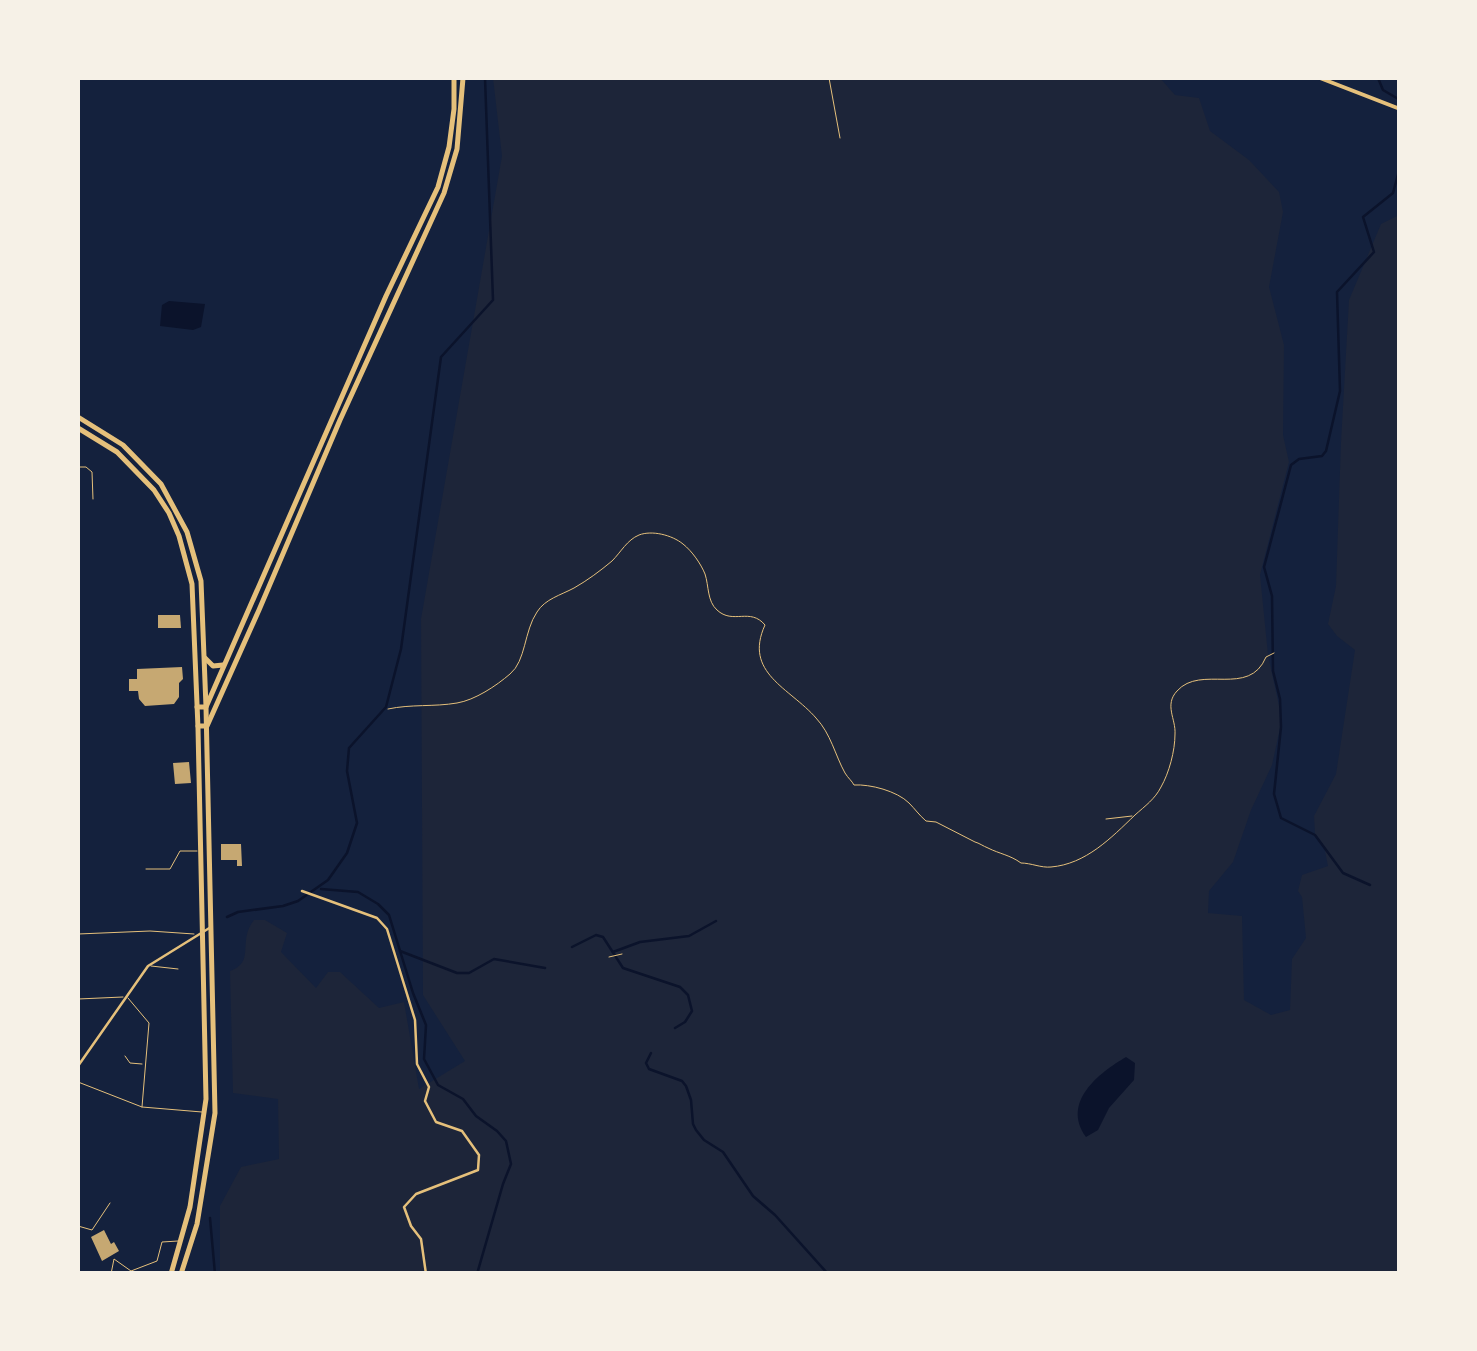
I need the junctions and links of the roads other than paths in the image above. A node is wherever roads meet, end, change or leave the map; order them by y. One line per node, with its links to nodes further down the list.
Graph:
1 (454, 78): 16 (main road)
2 (462, 78): 20 (main road)
3 (829, 78): 6 (lane)
4 (1320, 78): 5 (street)
5 (1400, 110)
6 (840, 138)
7 (78, 417): 12 (main road)
8 (78, 428): 11 (main road)
9 (78, 467): 10 (lane)
10 (92, 499)
11 (194, 608): 12 (street); 13 (main road)
12 (203, 608): 14 (main road)
13 (195, 637): 14 (street); 17 (main road)
14 (204, 637): 15 (main road)
15 (205, 658): 16 (main road); 18 (main road)
16 (226, 663): 18 (main road)
17 (198, 707): 18 (main road); 19 (main road)
18 (206, 707): 20 (main road)
19 (198, 726): 20 (main road); 21 (main road)
20 (207, 726): 24 (main road)
21 (200, 850): 22 (lane); 25 (main road)
22 (146, 868)
23 (304, 891): 47 (street)
24 (212, 926): 25 (street); 40 (main road)
25 (200, 933): 26 (lane); 29 (street); 38 (main road)
26 (78, 934)
27 (622, 954): 28 (lane)
28 (609, 956)
29 (148, 966): 30 (lane); 31 (street)
30 (178, 970)
31 (126, 996): 32 (lane); 34 (lane); 35 (street)
32 (78, 999)
33 (124, 1056): 34 (lane)
34 (145, 1064): 37 (lane)
35 (78, 1066)
36 (78, 1082): 37 (lane)
37 (142, 1107): 38 (lane)
38 (205, 1112): 39 (main road)
39 (198, 1163): 40 (street); 43 (main road)
40 (206, 1164): 46 (main road)
41 (110, 1203): 42 (lane)
42 (78, 1226)
43 (182, 1240): 44 (lane); 45 (main road)
44 (110, 1274)
45 (169, 1274)
46 (181, 1274)
47 (426, 1274)

